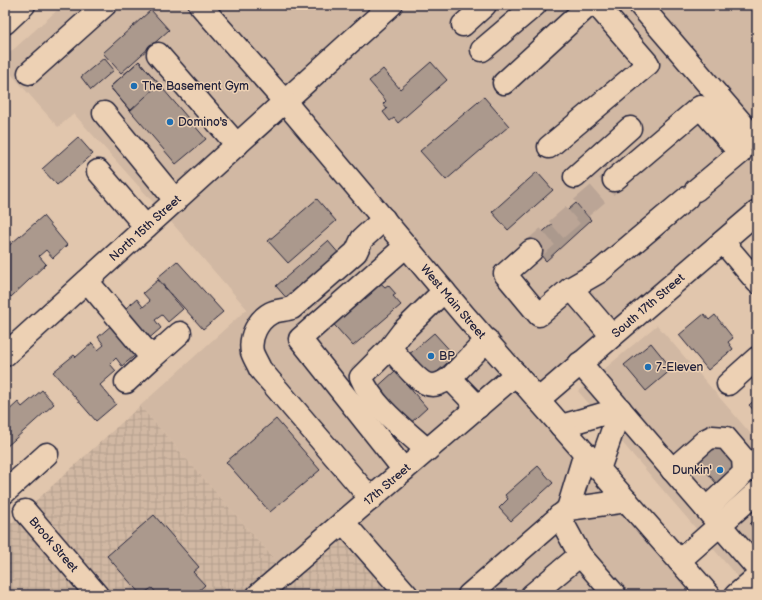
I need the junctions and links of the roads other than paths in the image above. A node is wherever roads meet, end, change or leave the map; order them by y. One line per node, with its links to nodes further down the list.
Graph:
1 (24, 5): 9 (street)
2 (105, 5): 13 (street)
3 (200, 5): 15 (street, West Main Street)
4 (391, 5): 15 (street, North 15th Street)
5 (485, 5): 10 (street)
6 (535, 5): 11 (street)
7 (640, 5): 18 (street)
8 (586, 7): 14 (street); 20 (street)
9 (5, 23)
10 (463, 24)
11 (482, 50)
12 (158, 54): 19 (street)
13 (29, 73)
14 (504, 83)
15 (285, 102): 19 (street, North 15th Street); 26 (street, West Main Street)
16 (104, 113): 24 (street)
17 (630, 128): 22 (street)
18 (757, 141)
19 (237, 145): 24 (street, North 15th Street)
20 (549, 147)
21 (98, 171): 27 (street)
22 (575, 178)
23 (614, 180): 33 (street)
24 (176, 201): 27 (street, North 15th Street)
25 (757, 212): 28 (street, South 17th Street)
26 (384, 219): 29 (street, West Main Street); 58 (street)
27 (146, 227): 31 (street, North 15th Street)
28 (723, 242): 32 (street); 36 (street, South 17th Street)
29 (406, 246): 34 (street, West Main Street); 54 (street)
30 (531, 251): 33 (street)
31 (87, 281): 39 (street, North 15th Street); 40 (street)
32 (757, 282)
33 (570, 288): 36 (street)
34 (444, 291): 37 (street, West Main Street); 38 (street)
35 (180, 333): 40 (street)
36 (612, 336): 42 (street, South 17th Street)
37 (487, 340): 43 (street, West Main Street); 44 (street)
38 (390, 348): 44 (street); 51 (street)
39 (6, 354)
40 (152, 358): 45 (street)
41 (757, 358): 46 (street)
42 (580, 363): 47 (street, South 17th Street); 49 (street)
43 (516, 374): 47 (street, West Main Street); 48 (street, 17th Street)
44 (450, 378): 48 (street)
45 (126, 382)
46 (728, 384)
47 (538, 400): 50 (street, West Main Street)
48 (478, 407): 51 (street, 17th Street)
49 (620, 409): 50 (street); 53 (street); 55 (street)
50 (561, 426): 53 (street, West Main Street)
51 (427, 450): 54 (street, 17th Street)
52 (47, 454): 56 (street)
53 (592, 461): 59 (street, West Main Street); 61 (street)
54 (404, 470): 58 (street, 17th Street)
55 (672, 470): 62 (street); 62 (street)
56 (5, 492)
57 (757, 492): 62 (street)
58 (371, 498): 63 (street, 17th Street)
59 (627, 501): 61 (street); 65 (street, West Main Street)
60 (26, 511): 68 (street, Brook Street)
61 (563, 513): 64 (street); 71 (street)
62 (713, 517): 65 (street); 66 (street)
63 (344, 522): 69 (street, 17th Street); 70 (street)
64 (580, 555): 72 (street); 73 (street)
65 (679, 561): 74 (street, West Main Street)
66 (757, 568)
67 (757, 577): 75 (street)
68 (97, 595)
69 (258, 595)
70 (408, 595)
71 (469, 595)
72 (532, 595)
73 (615, 595)
74 (709, 595)
75 (736, 595)

